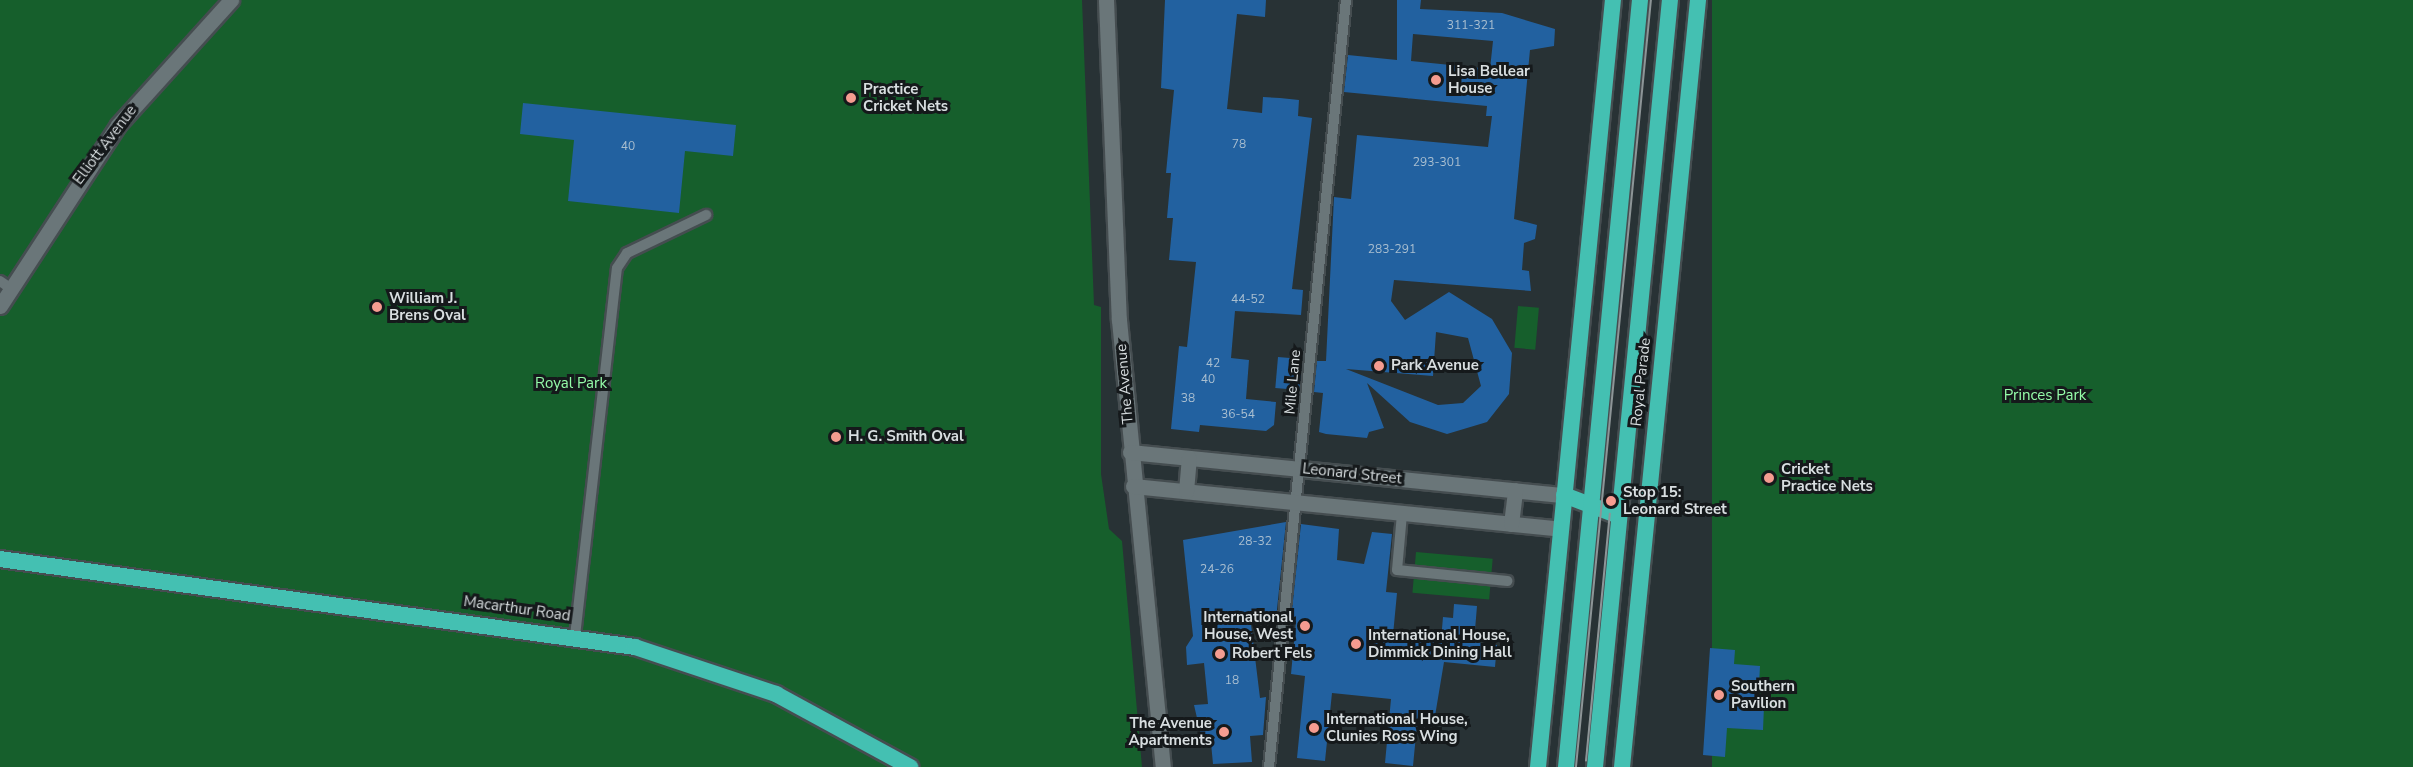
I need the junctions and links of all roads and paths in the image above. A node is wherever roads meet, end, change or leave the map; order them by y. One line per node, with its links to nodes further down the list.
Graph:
1 (231, 0): 13 (street, Elliott Avenue)
2 (1106, 0): 15 (street, The Avenue)
3 (1346, 0): 17 (lane, Mile Lane)
4 (1613, 0): 8 (highway)
5 (1640, 0): 9 (highway)
6 (1670, 0): 10 (highway, Royal Parade)
7 (1698, 0): 11 (highway, Royal Parade)
8 (1597, 166): 9 (highway); 23 (highway)
9 (1624, 169): 26 (highway)
10 (1653, 171): 11 (highway); 18 (highway, Royal Parade)
11 (1680, 174): 19 (highway, Royal Parade)
12 (706, 215): 36 (lane)
13 (5, 285): 14 (street, Elliott Avenue)
14 (0, 306)
15 (1130, 452): 16 (street, Leonard Street); 20 (street, The Avenue)
16 (1190, 458): 17 (street, Leonard Street); 22 (street)
17 (1300, 469): 21 (street, Leonard Street); 24 (lane, Mile Lane)
18 (1623, 478): 19 (highway); 27 (highway, Royal Parade)
19 (1649, 480): 32 (highway, Royal Parade)
20 (1133, 486): 22 (street); 40 (street, The Avenue)
21 (1515, 490): 23 (street, Leonard Street); 28 (street)
22 (1186, 491): 24 (street)
23 (1564, 495): 26 (highway); 29 (highway)
24 (1296, 503): 25 (street); 41 (lane, Mile Lane)
25 (1402, 514): 28 (street); 35 (lane)
26 (1591, 514): 27 (highway); 29 (highway); 43 (highway)
27 (1619, 516): 30 (highway, Royal Parade)
28 (1511, 524): 29 (street)
29 (1561, 529): 42 (highway)
30 (1616, 548): 32 (highway); 37 (highway, Royal Parade)
31 (0, 549): 34 (highway, Macarthur Road)
32 (1642, 550): 38 (highway, Royal Parade)
33 (0, 559): 34 (highway, Macarthur Road)
34 (94, 569): 36 (highway, Macarthur Road)
35 (1507, 581)
36 (575, 636): 39 (highway, Macarthur Road)
37 (1598, 729): 38 (highway); 44 (highway, Royal Parade)
38 (1625, 732): 45 (highway, Royal Parade)
39 (910, 767)
40 (1163, 767)
41 (1269, 767)
42 (1538, 767)
43 (1566, 767)
44 (1594, 767)
45 (1622, 767)

